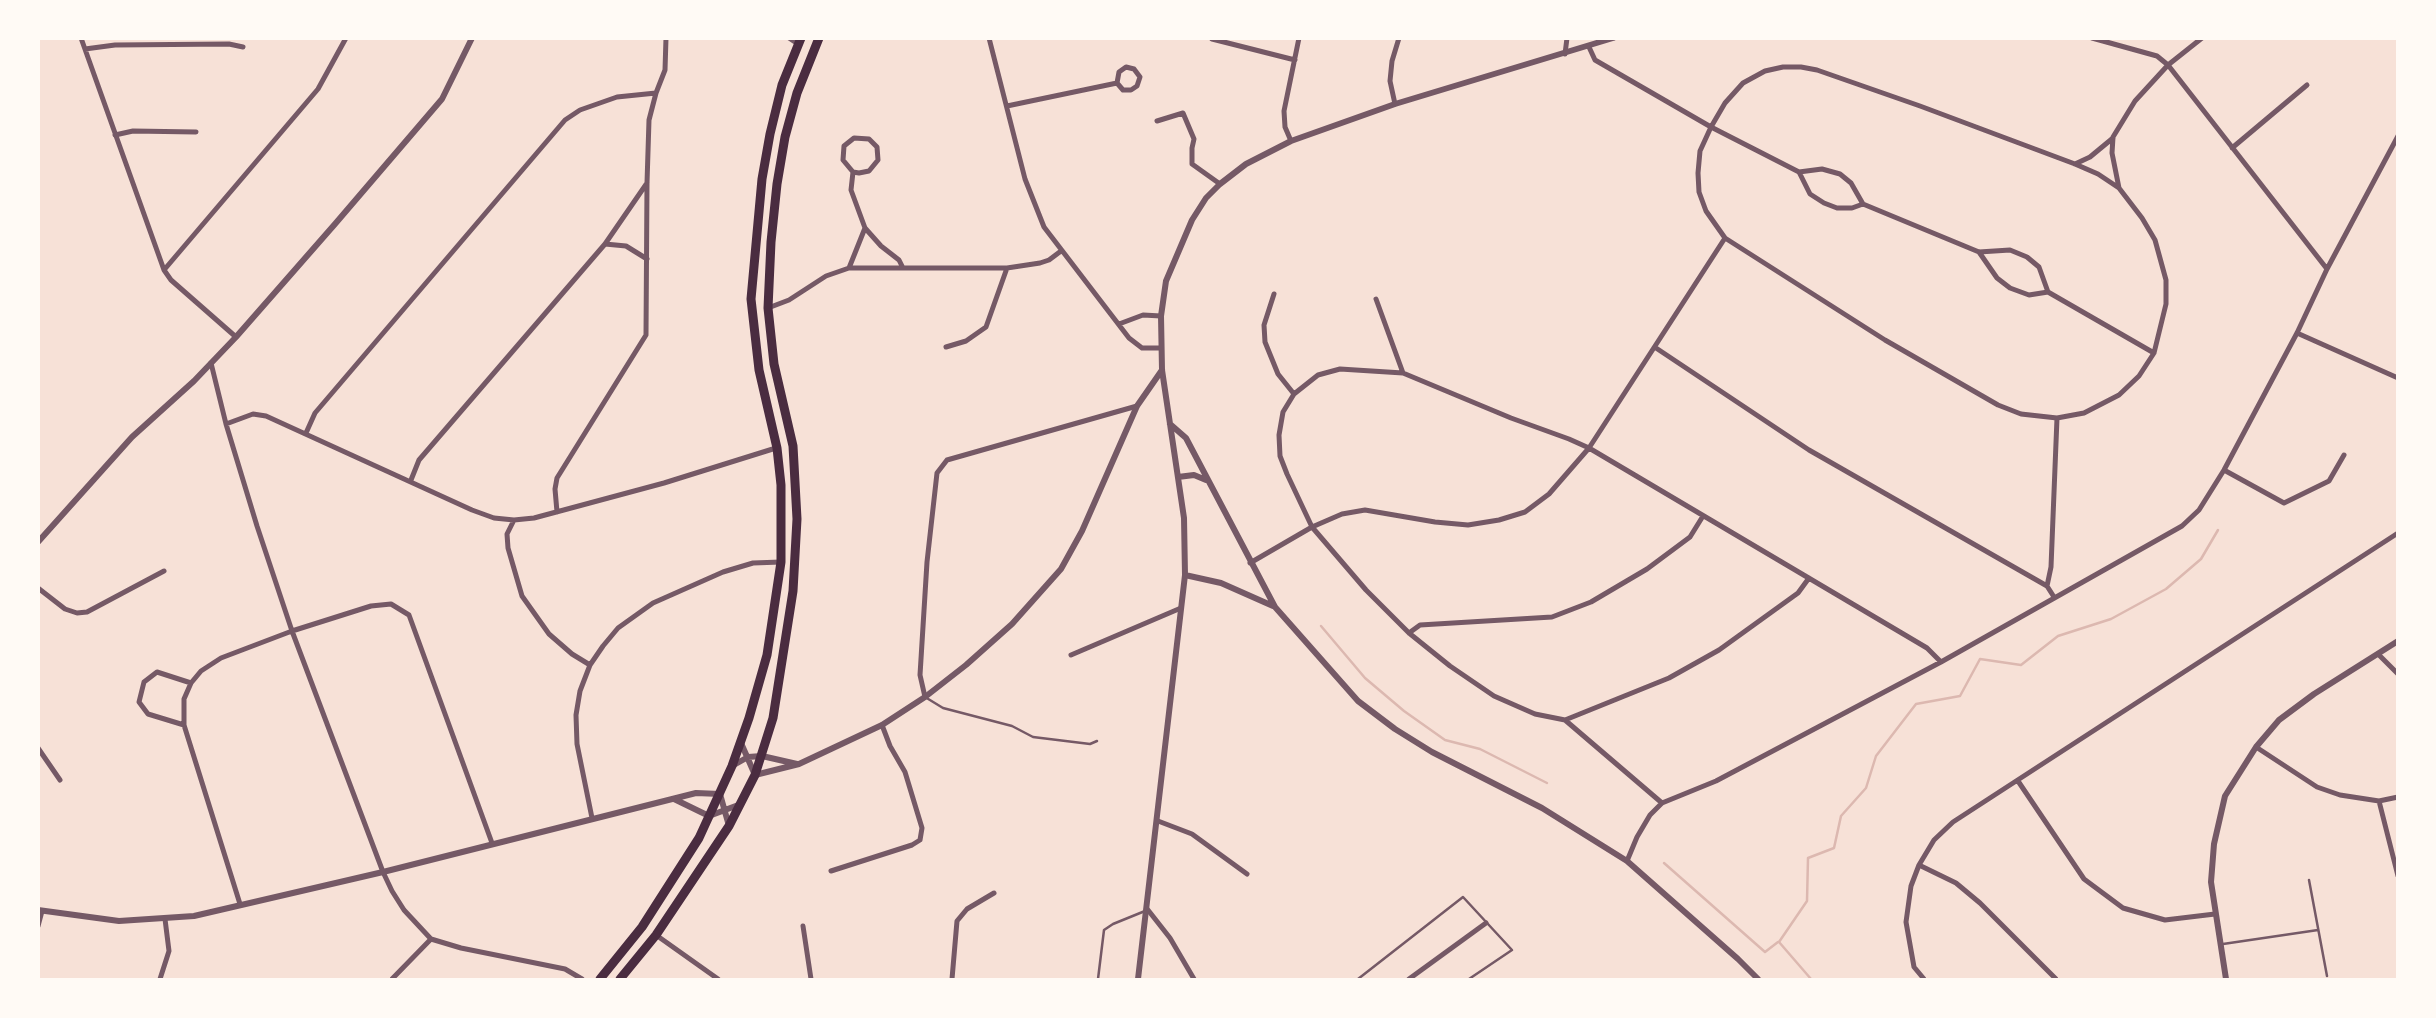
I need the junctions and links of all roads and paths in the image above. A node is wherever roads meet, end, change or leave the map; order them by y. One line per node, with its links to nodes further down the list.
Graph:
1 (81, 38): 18 (street)
2 (346, 38): 52 (street)
3 (472, 38): 60 (street)
4 (666, 38): 24 (street)
5 (789, 38): 15 (street)
6 (819, 38): 56 (highway)
7 (989, 38): 26 (street)
8 (1299, 38): 20 (street)
9 (1399, 38): 25 (street)
10 (1567, 38): 19 (street)
11 (1613, 38): 17 (street)
12 (2202, 38): 21 (street)
13 (1212, 39): 20 (street)
14 (2094, 39): 21 (street)
15 (800, 41): 75 (highway)
16 (243, 47): 18 (street)
17 (1589, 47): 19 (street); 28 (street)
18 (85, 49): 30 (street)
19 (1565, 54): 25 (street)
20 (1295, 60): 33 (street)
21 (2168, 65): 32 (street); 34 (street)
22 (1117, 83): 22 (street); 26 (street)
23 (2307, 85): 34 (street)
24 (656, 93): 38 (street); 74 (street)
25 (1395, 104): 33 (street)
26 (1007, 106): 45 (street)
27 (1157, 121): 39 (street)
28 (1711, 127): 35 (street); 37 (street); 43 (street)
29 (196, 132): 30 (street)
30 (115, 135): 52 (street)
31 (2398, 136): 51 (street)
32 (2113, 137): 35 (street); 40 (street)
33 (1291, 141): 39 (street)
34 (2232, 148): 51 (street)
35 (2075, 164): 40 (street)
36 (853, 172): 36 (street); 42 (street)
37 (1799, 172): 41 (street); 41 (street)
38 (647, 183): 44 (street); 47 (street)
39 (1220, 184): 57 (street)
40 (2119, 188): 64 (street)
41 (1863, 204): 46 (street)
42 (865, 228): 48 (street); 49 (street)
43 (1725, 238): 63 (street); 71 (street)
44 (606, 244): 47 (street); 80 (street)
45 (1061, 251): 50 (street); 58 (street)
46 (1979, 252): 53 (street); 53 (street)
47 (647, 260): 82 (street)
48 (849, 268): 49 (street); 56 (street)
49 (903, 268): 50 (street)
50 (1007, 268): 61 (street)
51 (2327, 269): 59 (street)
52 (164, 270): 60 (street)
53 (2048, 292): 64 (street)
54 (1274, 295): 69 (street)
55 (1376, 299): 67 (street)
56 (768, 308): 115 (highway)
57 (1161, 316): 58 (street); 62 (street)
58 (1119, 324): 62 (street)
59 (2297, 333): 68 (street); 78 (street)
60 (236, 337): 65 (street)
61 (946, 347)
62 (1160, 348): 66 (street)
63 (1656, 348): 76 (street); 93 (street)
64 (2154, 353): 71 (street)
65 (211, 363): 72 (street); 87 (street)
66 (1162, 370): 70 (street); 73 (street)
67 (1403, 373): 69 (street); 76 (street)
68 (2398, 378)
69 (1294, 394): 85 (street)
70 (1137, 406): 107 (street); 107 (street)
71 (2057, 418): 93 (street)
72 (226, 424): 74 (street); 98 (street)
73 (1170, 424): 79 (street); 81 (street)
74 (306, 433): 80 (street)
75 (777, 448): 82 (street); 88 (highway)
76 (1589, 448): 83 (street); 85 (street)
77 (2344, 455): 78 (street)
78 (2224, 470): 95 (street)
79 (1178, 477): 81 (street); 91 (street)
80 (411, 480): 84 (street)
81 (1207, 481): 89 (street)
82 (558, 512): 84 (street)
83 (1703, 516): 92 (street); 99 (street)
84 (514, 520): 104 (street)
85 (1312, 527): 89 (street); 99 (street)
86 (2398, 533): 121 (street)
87 (38, 542)
88 (781, 562): 104 (street); 112 (highway)
89 (1250, 564): 96 (street)
90 (164, 571): 94 (street)
91 (1185, 575): 96 (street); 97 (street)
92 (1810, 578): 103 (street); 108 (street)
93 (2046, 586): 95 (street)
94 (38, 588)
95 (2054, 597): 103 (street)
96 (1275, 607): 134 (street)
97 (1181, 608): 102 (street); 131 (street)
98 (292, 631): 106 (street); 133 (street); 137 (street)
99 (1409, 633): 108 (street)
100 (2398, 641): 101 (street)
101 (2378, 654): 105 (street); 113 (street)
102 (1071, 655)
103 (1941, 662): 126 (street)
104 (590, 665): 130 (street)
105 (2398, 674)
106 (191, 683): 110 (street); 110 (street)
107 (925, 697): 109 (street); 111 (lane)
108 (1565, 720): 126 (street)
109 (882, 724): 117 (street); 136 (street)
110 (184, 725): 142 (street)
111 (1097, 741)
112 (740, 742): 116 (street); 118 (highway)
113 (2256, 747): 125 (street); 145 (street)
114 (38, 748): 120 (street)
115 (762, 756): 116 (street); 117 (street); 119 (highway)
116 (748, 757): 118 (street); 119 (street)
117 (799, 764): 119 (street)
118 (732, 766): 122 (highway)
119 (755, 775): 127 (highway)
120 (60, 780)
121 (2018, 781): 135 (street); 145 (street)
122 (720, 794): 124 (street); 128 (street); 129 (highway)
123 (2398, 797): 125 (street)
124 (672, 798): 129 (street); 130 (street)
125 (2379, 801): 139 (street)
126 (1662, 803): 134 (street)
127 (741, 804): 128 (street); 132 (highway)
128 (724, 811): 129 (street); 132 (street)
129 (709, 816): 158 (highway)
130 (592, 818): 133 (street)
131 (1158, 821): 138 (street); 143 (street)
132 (729, 826): 151 (highway)
133 (492, 843): 137 (street)
134 (1627, 861): 169 (street)
135 (1919, 865): 170 (street); 171 (street)
136 (831, 871)
137 (383, 872): 142 (street); 152 (street)
138 (1247, 874)
139 (2398, 876)
140 (2309, 880): 150 (lane)
141 (994, 893): 162 (street)
142 (240, 904): 146 (street)
143 (1148, 910): 163 (lane); 164 (street); 165 (street)
144 (40, 911): 146 (street); 148 (street)
145 (2215, 914): 153 (street)
146 (164, 919): 155 (street)
147 (1486, 923): 166 (lane); 167 (street); 168 (lane)
148 (38, 926)
149 (803, 926): 161 (street)
150 (2318, 930): 153 (lane); 154 (lane)
151 (656, 935): 159 (highway); 160 (street)
152 (432, 939): 156 (street); 157 (street)
153 (2220, 944): 172 (street)
154 (2327, 976)
155 (160, 979)
156 (392, 979)
157 (582, 979)
158 (600, 979)
159 (620, 979)
160 (718, 979)
161 (811, 979)
162 (952, 979)
163 (1098, 979)
164 (1139, 979)
165 (1194, 979)
166 (1358, 979)
167 (1409, 979)
168 (1469, 979)
169 (1758, 979)
170 (1924, 979)
171 (2056, 979)
172 (2226, 979)

